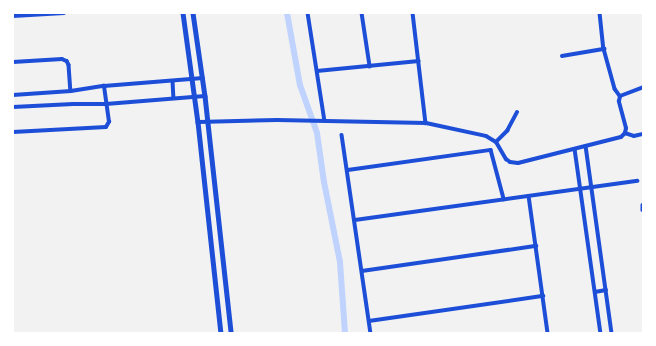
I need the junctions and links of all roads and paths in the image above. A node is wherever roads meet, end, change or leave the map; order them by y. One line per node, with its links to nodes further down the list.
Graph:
1 (64, 13): 8 (street)
2 (183, 13): 16 (main road)
3 (193, 13): 15 (main road)
4 (308, 13): 14 (street)
5 (362, 13): 13 (street)
6 (413, 13): 11 (street)
7 (600, 13): 9 (street)
8 (13, 16)
9 (604, 49): 10 (street); 23 (street)
10 (562, 56)
11 (419, 61): 13 (street); 32 (street)
12 (13, 62): 20 (street)
13 (370, 66): 14 (street)
14 (317, 71): 30 (street)
15 (203, 78): 16 (street); 22 (main road)
16 (192, 79): 17 (street); 24 (main road)
17 (173, 81): 18 (street); 25 (street)
18 (104, 86): 20 (street); 26 (street)
19 (643, 87): 23 (street)
20 (71, 91): 21 (street)
21 (13, 95)
22 (205, 96): 24 (street); 29 (main road)
23 (620, 96): 34 (street)
24 (194, 97): 25 (street); 31 (main road)
25 (174, 98): 26 (street)
26 (107, 106): 27 (street); 33 (street)
27 (13, 107)
28 (517, 112): 37 (street)
29 (208, 121): 30 (street); 31 (street); 49 (main road)
30 (323, 121): 32 (street)
31 (198, 122): 50 (main road)
32 (426, 123): 37 (street)
33 (13, 132)
34 (625, 133): 35 (street); 38 (street)
35 (643, 134)
36 (342, 135): 40 (street)
37 (496, 142): 39 (street)
38 (586, 146): 39 (street); 42 (street)
39 (575, 149): 43 (street)
40 (348, 170): 45 (street); 48 (street)
41 (637, 181): 42 (street)
42 (592, 186): 43 (street); 53 (street)
43 (581, 188): 44 (street); 54 (street)
44 (529, 196): 45 (street); 51 (street)
45 (504, 199): 48 (street)
46 (643, 206): 47 (street)
47 (643, 210)
48 (355, 220): 52 (street)
49 (220, 228): 50 (main road); 58 (main road)
50 (210, 229): 57 (main road)
51 (536, 246): 52 (street); 55 (street)
52 (362, 271): 56 (street)
53 (606, 290): 54 (street); 62 (street)
54 (595, 292): 61 (street)
55 (543, 296): 56 (street); 60 (street)
56 (369, 322): 59 (street)
57 (220, 333)
58 (231, 333)
59 (371, 333)
60 (548, 333)
61 (601, 333)
62 (612, 333)

